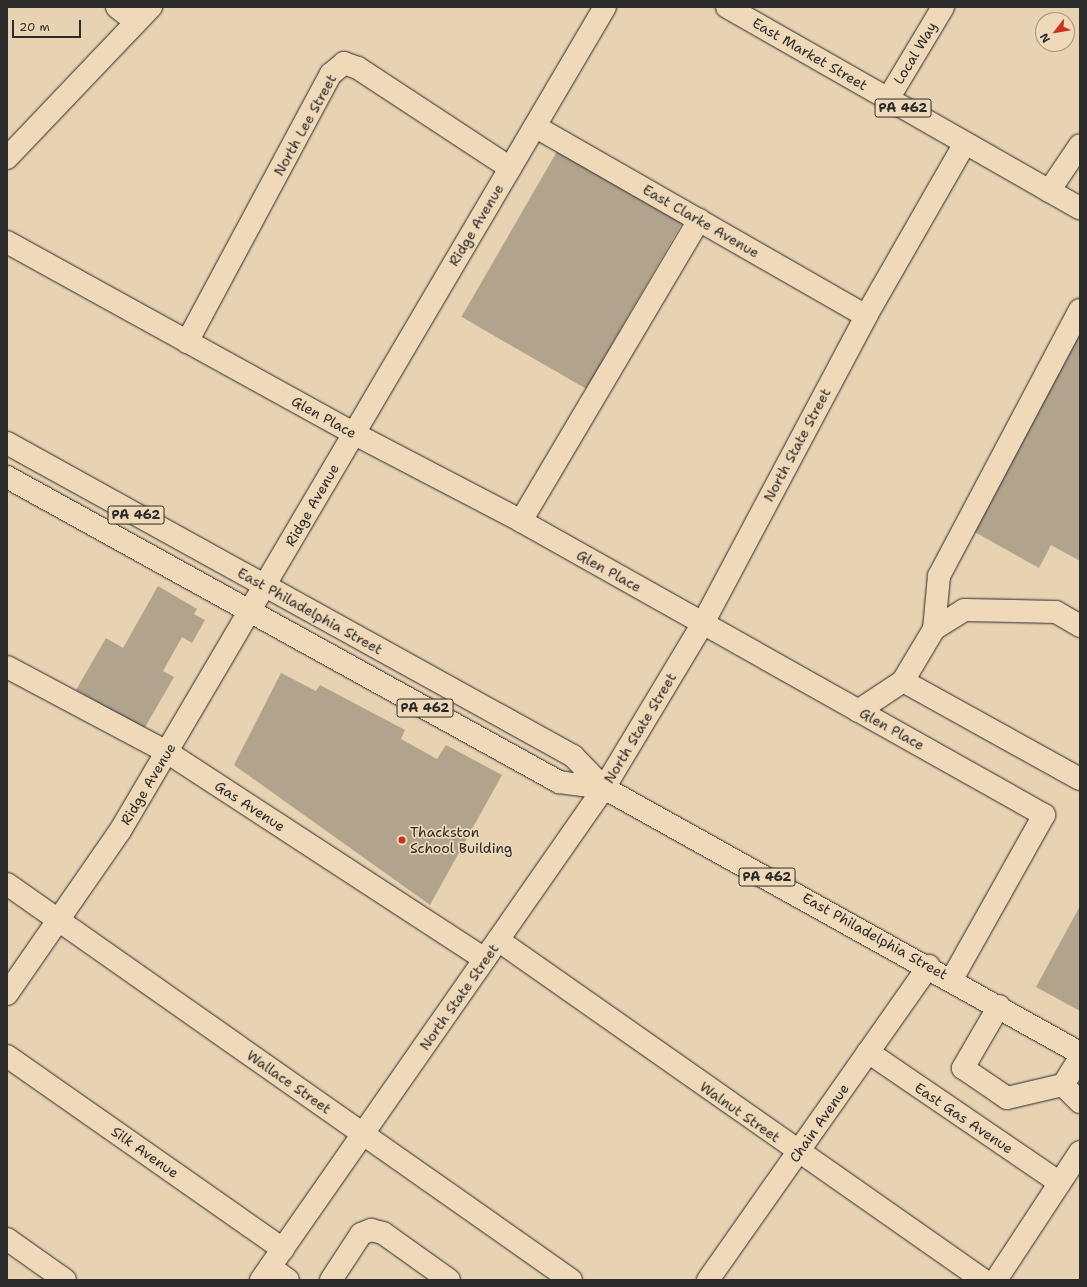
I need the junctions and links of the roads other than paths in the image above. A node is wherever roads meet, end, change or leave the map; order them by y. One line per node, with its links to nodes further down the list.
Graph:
1 (117, 7): 6 (street)
2 (152, 7): 6 (street)
3 (605, 7): 8 (street, Ridge Avenue)
4 (727, 7): 7 (street, East Market Street / PA 462)
5 (943, 7): 7 (street, Local Way)
6 (136, 22): 11 (street)
7 (888, 99): 9 (street, East Market Street / PA 462)
8 (536, 127): 12 (street, Ridge Avenue); 15 (street, East Clarke Avenue)
9 (965, 143): 13 (street, East Market Street / PA 462); 18 (street, North State Street)
10 (1080, 145): 13 (street)
11 (7, 158)
12 (510, 168): 19 (street, North Lee Street); 20 (street, Ridge Avenue)
13 (1049, 191): 14 (street, East Market Street / PA 462)
14 (1080, 208)
15 (699, 220): 18 (street, East Clarke Avenue); 23 (street)
16 (7, 242): 19 (street, Glen Place)
17 (1080, 310): 28 (street)
18 (866, 316): 26 (street, North State Street)
19 (188, 342): 20 (street, Glen Place)
20 (353, 433): 23 (street, Glen Place); 24 (street, Ridge Avenue)
21 (7, 444): 24 (street, East Philadelphia Street / PA 462)
22 (7, 477): 25 (street, East Philadelphia Street / PA 462)
23 (521, 521): 26 (street, Glen Place)
24 (266, 586): 25 (street, Ridge Avenue); 34 (street, East Philadelphia Street / PA 462)
25 (251, 611): 32 (street, Ridge Avenue); 34 (street, East Philadelphia Street / PA 462)
26 (703, 623): 31 (street, Glen Place); 34 (street, North State Street)
27 (1080, 626): 28 (street)
28 (934, 629): 30 (street)
29 (7, 667): 32 (street, Gas Avenue)
30 (902, 682): 31 (street); 33 (street)
31 (858, 711): 40 (street, Glen Place)
32 (167, 752): 36 (street, Ridge Avenue); 38 (street, Gas Avenue)
33 (1080, 779)
34 (604, 788): 37 (street, North State Street); 39 (street, East Philadelphia Street / PA 462)
35 (7, 884): 36 (street, Wallace Street)
36 (60, 921): 41 (street, Ridge Avenue); 49 (street, Wallace Street)
37 (498, 940): 38 (street, North State Street); 51 (street, Walnut Street)
38 (485, 959): 49 (street, North State Street)
39 (929, 966): 40 (street, East Philadelphia Street / PA 462); 43 (street, Chain Avenue)
40 (952, 979): 42 (street, East Philadelphia Street / PA 462)
41 (7, 994)
42 (999, 1006): 44 (street, East Philadelphia Street / PA 462); 47 (street)
43 (868, 1052): 51 (street, Chain Avenue); 52 (street, East Gas Avenue)
44 (1080, 1053)
45 (7, 1056): 54 (street, Silk Avenue)
46 (1080, 1058): 47 (street)
47 (1063, 1085): 48 (street)
48 (1080, 1102)
49 (363, 1134): 54 (street, North State Street); 60 (street, Wallace Street)
50 (1080, 1152): 52 (street)
51 (798, 1153): 61 (street, Chain Avenue); 62 (street, Walnut Street)
52 (1060, 1183): 63 (street)
53 (7, 1239): 56 (street)
54 (283, 1249): 55 (street, North State Street)
55 (265, 1274): 57 (street)
56 (65, 1280)
57 (288, 1280)
58 (331, 1280): 59 (street)
59 (449, 1280)
60 (570, 1280)
61 (708, 1280)
62 (983, 1280)
63 (996, 1280)

